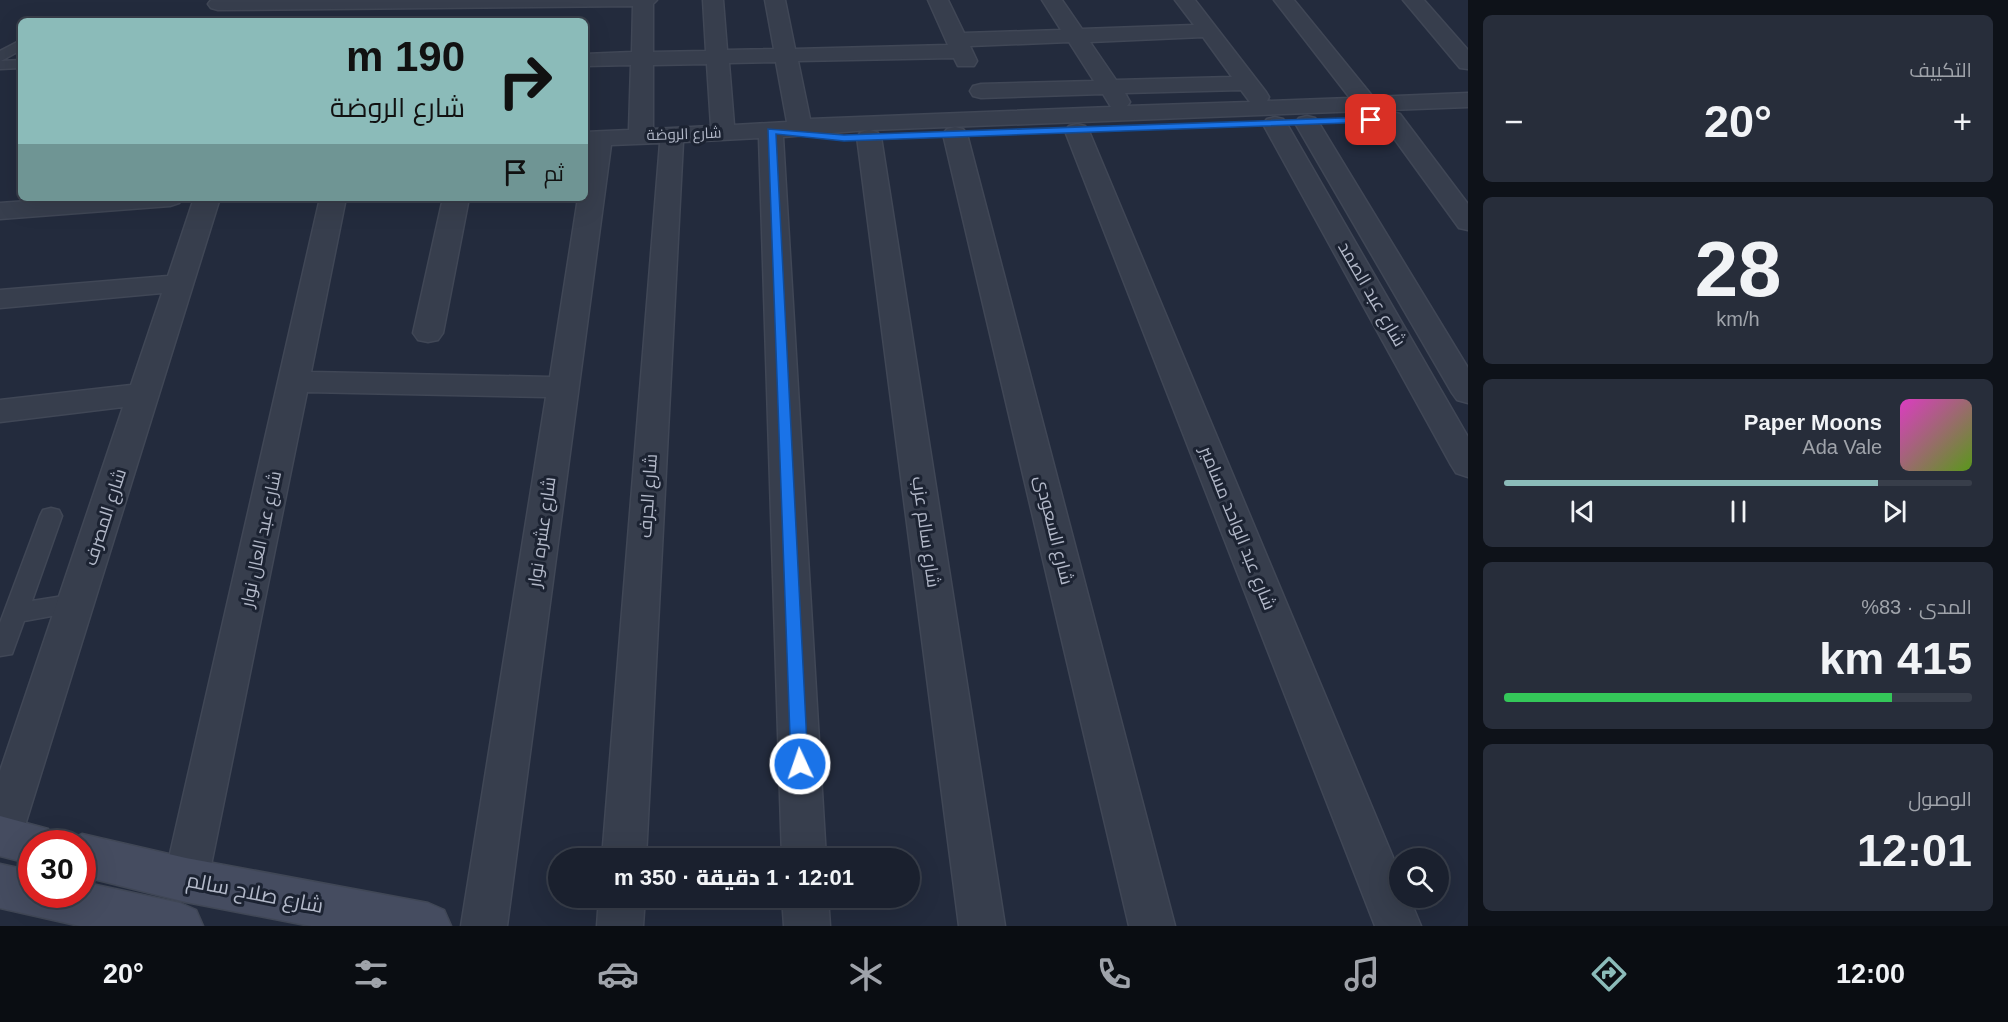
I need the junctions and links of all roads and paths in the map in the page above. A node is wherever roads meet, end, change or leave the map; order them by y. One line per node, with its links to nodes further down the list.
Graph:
1 (583, 0): 2 (street); 11 (street); 12 (street)
2 (645, 0): 20 (street, شارع الجرف)
3 (713, 0): 19 (street)
4 (775, 0): 18 (street)
5 (938, 0): 16 (street)
6 (1052, 0): 14 (street)
7 (1185, 0): 13 (street, شارع عبد الصمد)
8 (1284, 0): 29 (street)
9 (1413, 0): 22 (street)
10 (215, 8): 11 (street)
11 (407, 12)
12 (581, 18)
13 (1209, 32): 14 (street); 25 (street, شارع عبد الصمد)
14 (1075, 36): 16 (street); 26 (street)
15 (18, 45): 17 (lane)
16 (959, 45): 18 (street); 27 (street)
17 (2, 53)
18 (786, 55): 19 (street); 36 (street)
19 (717, 57): 20 (street); 38 (street)
20 (642, 58): 21 (street); 40 (street, شارع الجرف)
21 (588, 60)
22 (1468, 63)
23 (18, 64): 24 (lane)
24 (0, 65)
25 (1247, 83): 26 (street); 31 (street, شارع عبد الصمد)
26 (1109, 87): 27 (street); 30 (street)
27 (981, 91): 33 (street)
28 (1468, 100): 29 (street, شارع الروضة)
29 (1367, 104): 31 (street, شارع الروضة)
30 (1126, 113): 31 (street, شارع الروضة); 33 (street, شارع الروضة)
31 (1271, 116): 35 (street, شارع الروضة); 37 (street, شارع الروضة); 62 (street, شارع عبد الصمد)
32 (1468, 116): 34 (street, شارع الروضة)
33 (996, 118): 36 (street, شارع الروضة)
34 (1392, 119): 35 (street, شارع الروضة); 46 (street)
35 (1307, 123): 59 (street, شارع عبد الصمد)
36 (785, 129): 38 (street, شارع الروضة); 41 (street, شارع الروضة); 70 (street)
37 (1077, 130): 39 (street, شارع الروضة); 85 (street, شارع عبد الواحد مسامير)
38 (723, 133): 40 (street, شارع الروضة)
39 (955, 134): 41 (street, شارع الروضة); 84 (street, شارع السعودى)
40 (656, 135): 42 (street, شارع الروضة); 69 (street, شارع الجرف)
41 (869, 137): 83 (street, شارع سالم عزب)
42 (593, 138): 43 (street, شارع عشره نوار)
43 (588, 180)
44 (18, 194): 45 (street)
45 (0, 196)
46 (1460, 199): 53 (street)
47 (131, 201): 52 (street)
48 (206, 201): 54 (street, شارع المصرف)
49 (332, 201): 57 (street, شارع عبد العال نوار)
50 (455, 201): 56 (street)
51 (585, 201): 58 (street, شارع عشره نوار)
52 (0, 211)
53 (1468, 222)
54 (181, 283): 55 (street); 60 (street, شارع المصرف)
55 (0, 299)
56 (428, 333)
57 (295, 382): 58 (street); 72 (street, شارع عبد العال نوار)
58 (563, 387): 80 (street, شارع عشره نوار)
59 (1468, 393)
60 (145, 394): 61 (street); 64 (street, شارع المصرف)
61 (0, 411)
62 (1468, 465)
63 (51, 516): 65 (lane)
64 (76, 603): 65 (lane); 67 (street, شارع المصرف)
65 (15, 613): 66 (lane)
66 (3, 647)
67 (0, 836): 68 (main road)
68 (18, 840)
69 (624, 848)
70 (804, 848)
71 (96, 858): 72 (main road, شارع صلاح سالم)
72 (186, 880): 79 (main road, شارع صلاح سالم)
73 (0, 886): 74 (main road)
74 (18, 890)
75 (96, 907): 78 (main road)
76 (621, 908): 81 (street)
77 (806, 908): 82 (street)
78 (180, 926)
79 (428, 926)
80 (484, 926)
81 (620, 926)
82 (807, 926)
83 (982, 926)
84 (1152, 926)
85 (1398, 926)

